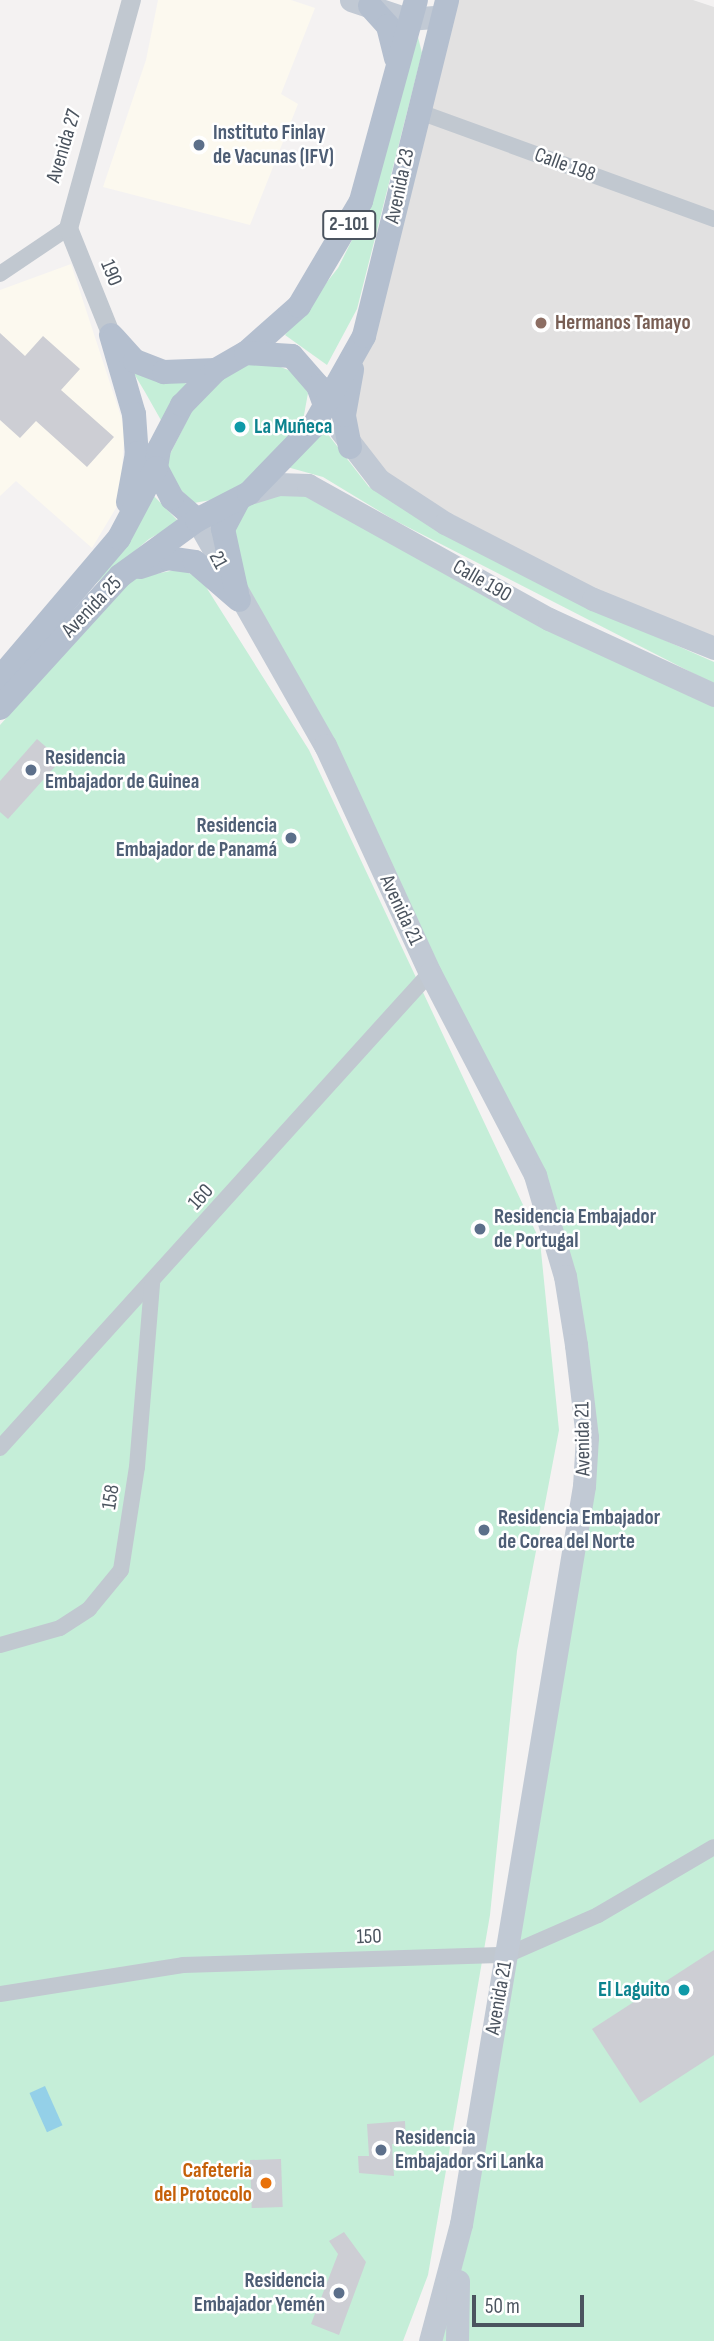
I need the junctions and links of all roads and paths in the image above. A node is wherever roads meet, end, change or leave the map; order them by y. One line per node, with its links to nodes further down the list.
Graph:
1 (131, 0): 7 (street, Avenida 27)
2 (361, 3): 3 (main road); 4 (main road)
3 (426, 7): 4 (main road, Avenida 23 / 2-101); 5 (main road, Avenida 23 / 2-101)
4 (397, 65): 11 (main road, Avenida 23 / 2-101)
5 (417, 111): 6 (street, Calle 198); 10 (main road, Avenida 23 / 2-101)
6 (714, 219)
7 (68, 228): 8 (street); 9 (street, 190)
8 (0, 274)
9 (111, 335): 12 (main road); 15 (main road); 18 (main road)
10 (364, 336): 13 (main road, Avenida 23 / 2-101); 14 (main road)
11 (246, 353): 12 (main road); 13 (main road)
12 (216, 370): 15 (main road)
13 (325, 405): 14 (main road, Calle 190); 16 (main road)
14 (351, 447): 21 (main road, Calle 190)
15 (157, 459): 17 (main road); 18 (main road, Avenida 25)
16 (243, 497): 17 (main road); 20 (main road); 23 (main road, Calle 190)
17 (197, 520): 19 (main road, Avenida 25); 20 (main road, 21)
18 (119, 538): 22 (main road, Avenida 25)
19 (120, 576): 20 (main road); 24 (main road, Avenida 25)
20 (239, 600): 25 (main road, Avenida 21)
21 (714, 648)
22 (0, 678)
23 (714, 695)
24 (0, 708)
25 (430, 973): 26 (street, 160); 30 (main road, Avenida 21)
26 (152, 1283): 27 (street, 160); 28 (street, 158)
27 (0, 1448)
28 (0, 1645)
29 (714, 1847): 30 (street, 150)
30 (507, 1955): 31 (street, 150); 32 (main road, Avenida 21)
31 (0, 1993)
32 (461, 2224): 33 (main road, Avenida 21); 34 (main road)
33 (430, 2341)
34 (457, 2341)

